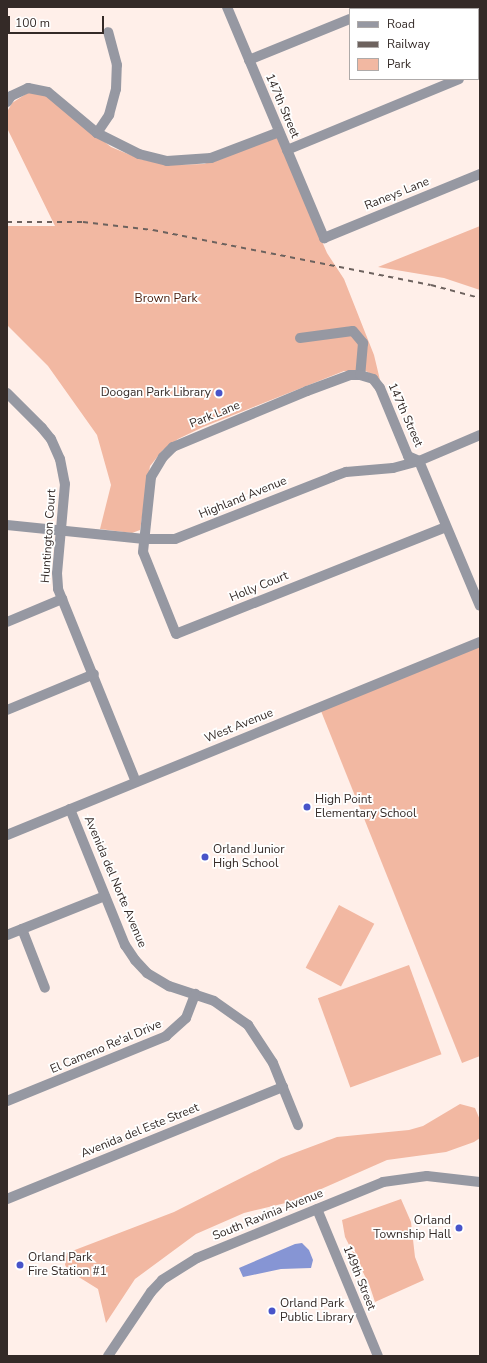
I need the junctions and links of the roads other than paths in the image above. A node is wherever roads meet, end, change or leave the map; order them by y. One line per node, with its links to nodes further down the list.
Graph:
1 (227, 7): 4 (street, 147th Street)
2 (349, 19): 4 (street)
3 (108, 32): 8 (street)
4 (249, 60): 7 (street, 147th Street)
5 (456, 80): 9 (street)
6 (7, 102): 8 (street)
7 (279, 132): 8 (street); 9 (street, 147th Street)
8 (98, 133)
9 (287, 150): 11 (street, 147th Street)
10 (480, 174): 11 (street, Raneys Lane)
11 (324, 238)
12 (300, 338): 13 (street)
13 (360, 375): 16 (street, 147th Street); 20 (street, Park Lane)
14 (7, 393): 19 (street, Huntington Court)
15 (480, 435): 16 (street, Highland Avenue)
16 (419, 461): 18 (street, 147th Street); 20 (street, Highland Avenue)
17 (7, 526): 19 (street, Highland Avenue)
18 (446, 527): 20 (street, Holly Court); 22 (street, 147th Street)
19 (61, 530): 20 (street, Highland Avenue); 21 (street, Huntington Court)
20 (144, 539)
21 (62, 599): 23 (street); 25 (street, Huntington Court)
22 (480, 606)
23 (7, 622)
24 (480, 642): 27 (street, West Avenue)
25 (94, 674): 26 (street); 27 (street, Huntington Court)
26 (7, 710)
27 (136, 782): 28 (street, West Avenue)
28 (70, 809): 29 (street, West Avenue); 30 (street, Avenida del Norte Avenue)
29 (7, 834)
30 (104, 896): 31 (street); 34 (street, Avenida del Norte Avenue)
31 (22, 929): 32 (street); 33 (street)
32 (7, 935)
33 (45, 988)
34 (195, 994): 35 (street, Avenida del Norte Avenue); 36 (street, El Cameno Re'al Drive)
35 (283, 1087): 37 (street, Avenida del Norte Avenue); 39 (street, Avenida del Este Street)
36 (7, 1101)
37 (298, 1125)
38 (480, 1182): 40 (street, South Ravinia Avenue)
39 (7, 1199)
40 (317, 1209): 41 (street, South Ravinia Avenue); 42 (street, 149th Street)
41 (108, 1356)
42 (378, 1356)

